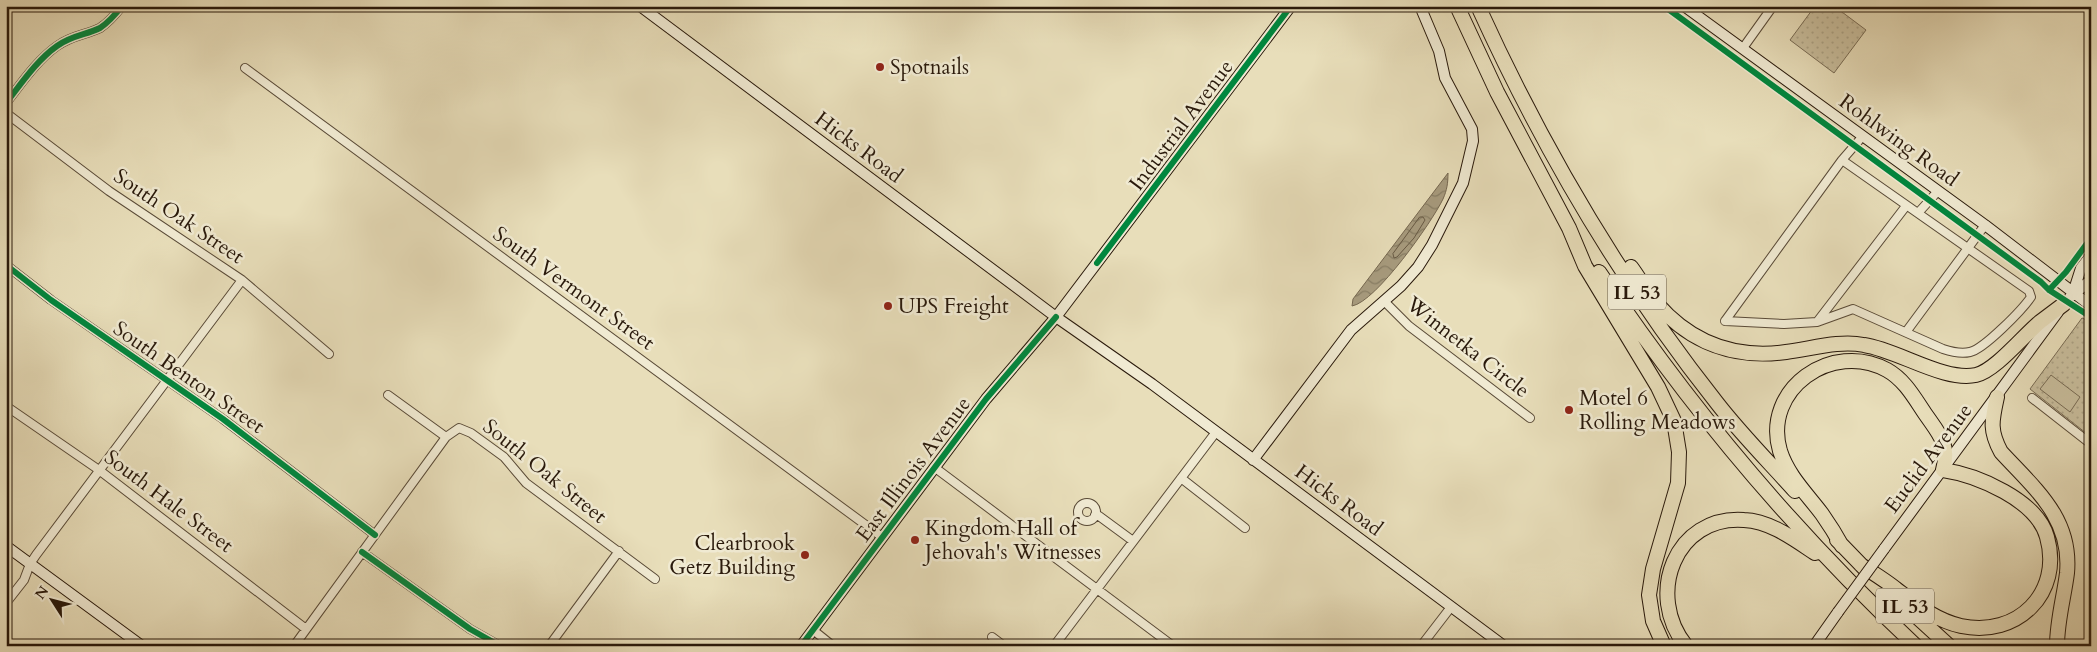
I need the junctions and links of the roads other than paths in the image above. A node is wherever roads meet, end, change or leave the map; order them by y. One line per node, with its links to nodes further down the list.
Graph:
1 (122, 6): 11 (street)
2 (640, 6): 29 (main road, Hicks Road)
3 (1291, 6): 29 (main road, Industrial Avenue)
4 (1420, 6): 27 (main road)
5 (1457, 6): 20 (highway, IL 53)
6 (1478, 6): 15 (highway, IL 53)
7 (1684, 6): 9 (main road, Rohlwing Road)
8 (1773, 6): 9 (street)
9 (1743, 48): 13 (main road, Rohlwing Road)
10 (245, 68): 50 (street, South Vermont Street)
11 (6, 103)
12 (6, 112): 24 (street, South Oak Street)
13 (1862, 137): 14 (street); 16 (main road, Rohlwing Road)
14 (1842, 160): 17 (street); 30 (street)
15 (1566, 179): 26 (highway); 53 (highway, IL 53)
16 (1938, 191): 18 (street); 19 (main road, Rohlwing Road)
17 (1906, 206): 18 (street); 30 (street)
18 (1918, 213): 21 (street)
19 (1985, 225): 21 (street); 26 (main road, Rohlwing Road)
20 (1569, 228): 58 (highway, IL 53); 78 (highway)
21 (1966, 247): 31 (street); 31 (street)
22 (2091, 255): 26 (main road)
23 (6, 265): 33 (street, South Benton Street)
24 (242, 280): 32 (street, South Oak Street); 33 (street)
25 (2091, 280): 26 (main road)
26 (2069, 299): 28 (main road, Rohlwing Road); 35 (main road, Euclid Avenue)
27 (1385, 302): 38 (street, Winnetka Circle); 42 (main road)
28 (2091, 306)
29 (1056, 317): 39 (main road, Hicks Road); 43 (main road, East Illinois Avenue)
30 (1817, 322): 31 (street)
31 (1906, 332)
32 (329, 354)
33 (168, 380): 44 (street); 49 (street, South Benton Street)
34 (388, 395): 40 (street, South Oak Street)
35 (1997, 397): 45 (main road, Euclid Avenue); 84 (highway)
36 (2032, 398): 41 (street)
37 (6, 406): 44 (street, South Hale Street)
38 (1530, 418)
39 (1216, 432): 42 (main road, Hicks Road); 46 (street)
40 (446, 437): 49 (street); 55 (street, South Oak Street)
41 (2091, 444)
42 (1253, 460): 62 (main road, Hicks Road)
43 (934, 467): 50 (main road, East Illinois Avenue); 60 (street)
44 (99, 470): 56 (street); 64 (street, South Hale Street)
45 (1943, 470): 53 (highway); 57 (highway); 80 (main road, Euclid Avenue, bridge)
46 (1181, 478): 48 (street); 51 (street)
47 (1095, 515): 51 (street)
48 (1245, 528)
49 (375, 535): 54 (street)
50 (882, 536): 65 (main road, East Illinois Avenue)
51 (1133, 541): 60 (street)
52 (6, 546): 56 (main road)
53 (1842, 546): 57 (highway, IL 53)
54 (362, 552): 64 (street); 69 (street)
55 (619, 552): 59 (street, South Oak Street); 70 (street)
56 (30, 564): 61 (street); 67 (main road)
57 (1862, 565): 83 (highway, IL 53)
58 (1834, 567): 63 (highway, IL 53); 79 (highway)
59 (655, 579)
60 (1097, 589): 74 (street); 75 (street)
61 (6, 603)
62 (1451, 607): 76 (street); 77 (main road, Hicks Road)
63 (1890, 622): 81 (highway); 82 (highway, IL 53)
64 (306, 629): 68 (street)
65 (813, 630): 71 (main road, East Illinois Avenue); 72 (street)
66 (992, 637): 73 (street)
67 (142, 646)
68 (294, 646)
69 (500, 646)
70 (548, 646)
71 (801, 646)
72 (833, 646)
73 (1004, 646)
74 (1054, 646)
75 (1173, 646)
76 (1421, 646)
77 (1504, 646)
78 (1664, 646)
79 (1686, 646)
80 (1814, 646)
81 (1910, 646)
82 (1916, 646)
83 (1948, 646)
84 (2056, 646)

